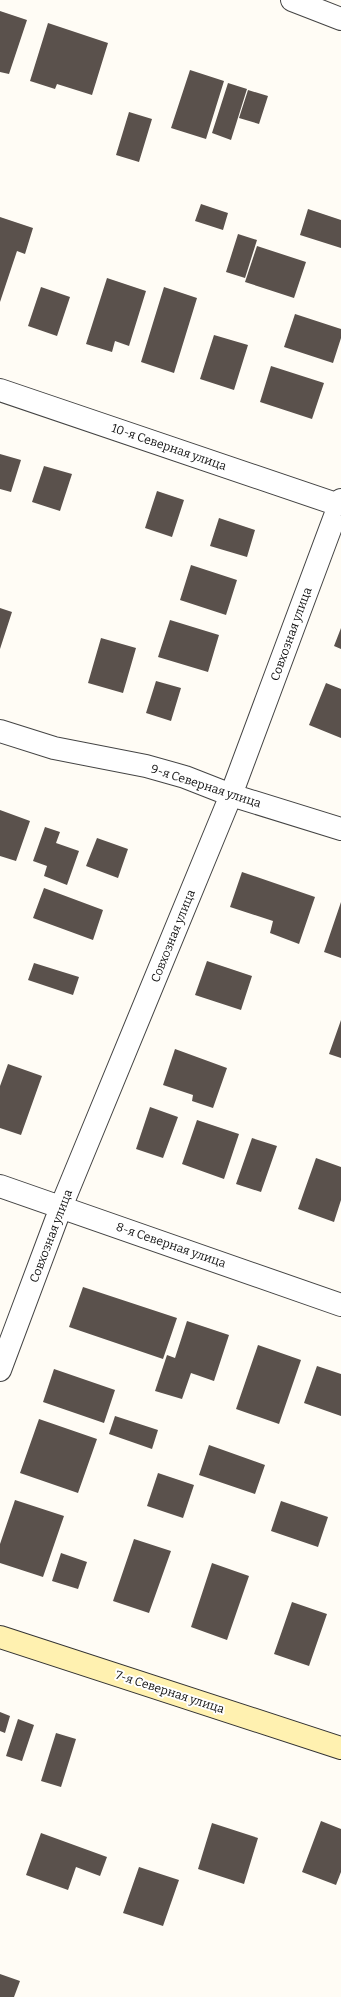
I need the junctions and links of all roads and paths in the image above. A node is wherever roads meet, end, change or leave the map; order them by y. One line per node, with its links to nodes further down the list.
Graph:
1 (292, 0): 2 (street)
2 (341, 19)
3 (0, 390): 4 (street, 10-я Северная улица)
4 (340, 502): 6 (street, Совхозная улица)
5 (0, 731): 6 (street, 9-я Северная улица)
6 (231, 795): 7 (street, 9-я Северная улица); 9 (street, Совхозная улица)
7 (341, 829)
8 (0, 1186): 9 (street, 8-я Северная улица)
9 (61, 1207): 10 (street, 8-я Северная улица); 11 (street, Совхозная улица)
10 (341, 1305)
11 (0, 1370)
12 (0, 1637): 13 (main road, 7-я Северная улица)
13 (341, 1748)

